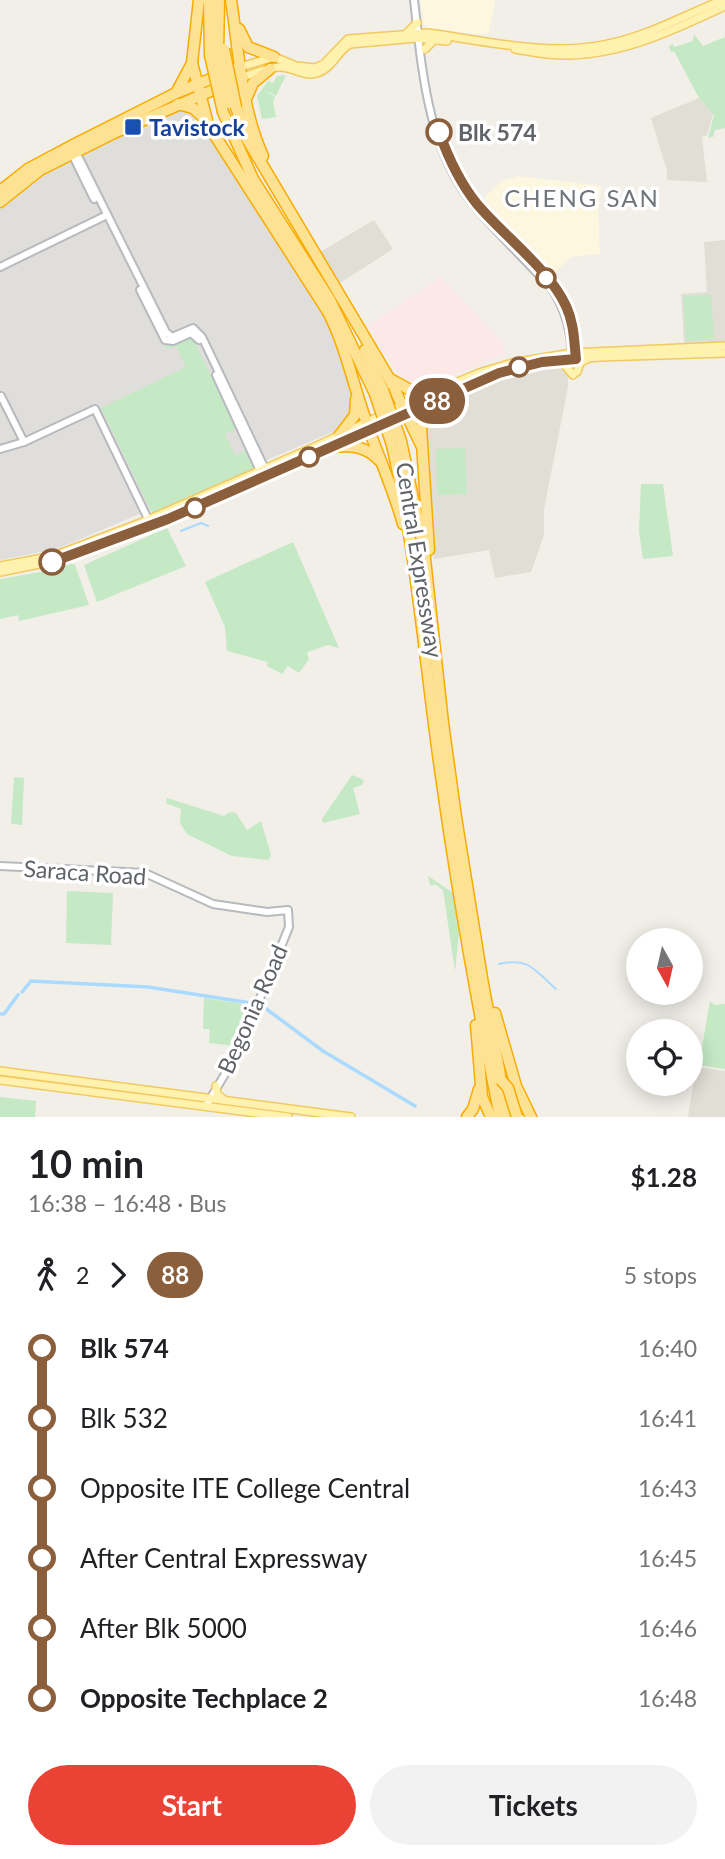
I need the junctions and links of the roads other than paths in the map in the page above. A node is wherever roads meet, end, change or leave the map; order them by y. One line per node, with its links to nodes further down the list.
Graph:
1 (199, 0): 15 (highway)
2 (209, 0): 13 (highway, Central Expressway)
3 (219, 0): 13 (highway)
4 (416, 0): 8 (street); 10 (street)
5 (723, 0): 10 (main road)
6 (231, 1): 14 (highway); 17 (highway)
7 (725, 6): 11 (main road)
8 (417, 23): 9 (main road); 10 (street)
9 (407, 33): 10 (main road); 14 (main road)
10 (421, 35): 11 (main road); 12 (street); 16 (main road); 35 (street)
11 (435, 40): 12 (main road)
12 (425, 48): 35 (street)
13 (218, 52): 21 (highway, Central Expressway, bridge); 21 (highway, bridge)
14 (274, 57): 17 (main road)
15 (192, 63): 18 (highway); 19 (highway)
16 (270, 69): 17 (main road); 20 (highway)
17 (241, 72): 18 (highway); 20 (highway)
18 (199, 89): 19 (highway); 22 (highway)
19 (177, 98): 22 (highway); 23 (highway); 24 (highway)
20 (246, 100): 27 (highway)
21 (230, 109): 25 (highway, Central Expressway); 27 (highway); 40 (highway, Central Expressway)
22 (209, 128): 31 (highway)
23 (73, 157): 24 (highway); 29 (street)
24 (33, 170): 26 (highway); 28 (highway)
25 (253, 179): 31 (highway); 40 (highway, Central Expressway)
26 (0, 191)
27 (281, 198): 38 (highway)
28 (0, 202)
29 (105, 216): 30 (street); 52 (street); 52 (street)
30 (0, 267)
31 (301, 269): 39 (highway)
32 (725, 346): 33 (main road)
33 (669, 353): 34 (main road); 35 (main road); 36 (main road)
34 (725, 353)
35 (574, 356): 36 (main road); 37 (main road); 41 (main road)
36 (587, 358): 37 (main road)
37 (558, 360): 41 (main road)
38 (389, 378): 41 (highway); 43 (highway)
39 (356, 388): 44 (highway); 45 (highway)
40 (379, 392): 47 (highway, Central Expressway, bridge)
41 (443, 394): 43 (main road); 48 (highway)
42 (1, 396): 46 (street)
43 (405, 410): 44 (main road); 48 (highway)
44 (369, 426): 45 (main road); 49 (main road); 51 (highway)
45 (338, 436): 52 (main road)
46 (24, 442): 50 (street); 53 (street)
47 (397, 443): 54 (highway, Central Expressway); 57 (highway, Central Expressway)
48 (421, 445): 57 (highway)
49 (333, 447): 51 (highway); 52 (main road)
50 (0, 449)
51 (384, 466): 54 (highway)
52 (263, 473): 53 (main road)
53 (150, 523): 55 (main road); 56 (main road)
54 (412, 554): 60 (highway, Central Expressway)
55 (0, 566)
56 (0, 572)
57 (430, 599): 60 (highway, Central Expressway)
58 (0, 866): 59 (street, Saraca Road)
59 (288, 910): 67 (street, Begonia Road)
60 (479, 984): 61 (highway, Central Expressway); 65 (highway); 68 (highway)
61 (493, 1061): 64 (highway, Central Expressway); 77 (highway, Central Expressway)
62 (0, 1071): 66 (main road)
63 (0, 1080): 69 (main road)
64 (501, 1080): 78 (highway, Central Expressway); 79 (highway, bridge)
65 (480, 1082): 75 (highway); 76 (highway)
66 (99, 1084): 69 (main road); 70 (main road); 72 (main road)
67 (216, 1086): 71 (main road); 72 (street, Begonia Road)
68 (516, 1086): 79 (highway); 80 (highway)
69 (89, 1092): 70 (main road)
70 (106, 1094): 72 (main road)
71 (225, 1101): 72 (main road); 74 (main road)
72 (208, 1103): 73 (main road)
73 (288, 1117)
74 (351, 1117)
75 (467, 1117)
76 (491, 1117)
77 (500, 1117)
78 (508, 1117)
79 (516, 1117)
80 (531, 1117)

